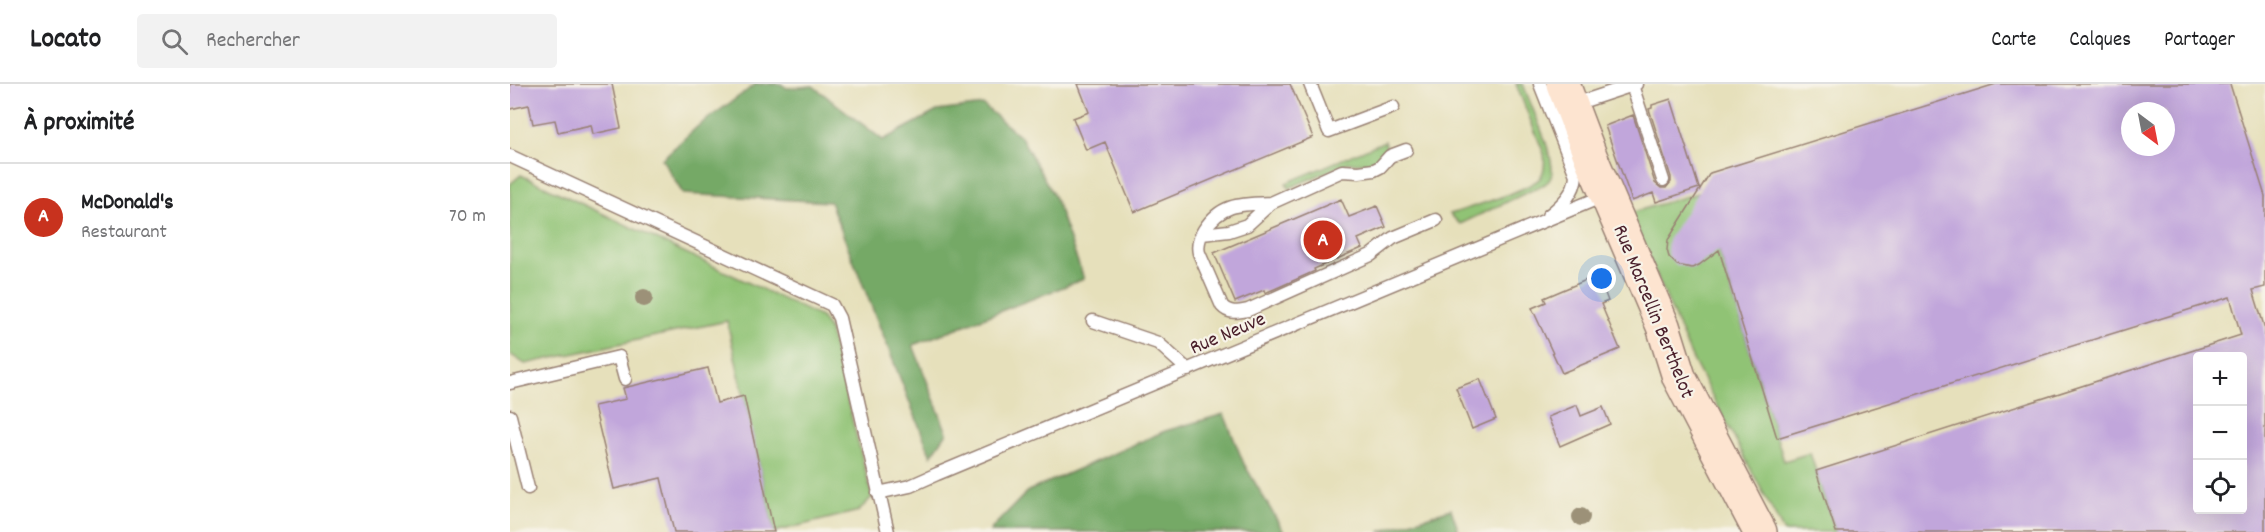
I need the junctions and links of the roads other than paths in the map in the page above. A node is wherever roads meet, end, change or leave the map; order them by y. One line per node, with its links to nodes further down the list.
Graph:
1 (1310, 84): 5 (lane)
2 (1540, 84): 12 (lane)
3 (1634, 85): 4 (lane); 8 (lane)
4 (1562, 91): 9 (main road, Rue Marcellin Berthelot)
5 (1393, 107)
6 (1406, 150): 10 (lane)
7 (510, 156): 20 (lane)
8 (1663, 180)
9 (1599, 198): 12 (lane, Rue Neuve); 22 (main road, Rue Marcellin Berthelot); 23 (main road, Rue Marcellin Berthelot)
10 (1270, 203): 13 (lane); 13 (lane)
11 (1437, 220): 13 (lane)
12 (1539, 224): 15 (lane, Rue Neuve)
13 (1202, 234)
14 (1093, 321): 15 (lane)
15 (1188, 370): 20 (lane, Rue Neuve)
16 (625, 379): 17 (lane)
17 (510, 383)
18 (510, 416): 19 (lane)
19 (528, 488)
20 (878, 493): 21 (lane)
21 (888, 532)
22 (1746, 532)
23 (1760, 532)

